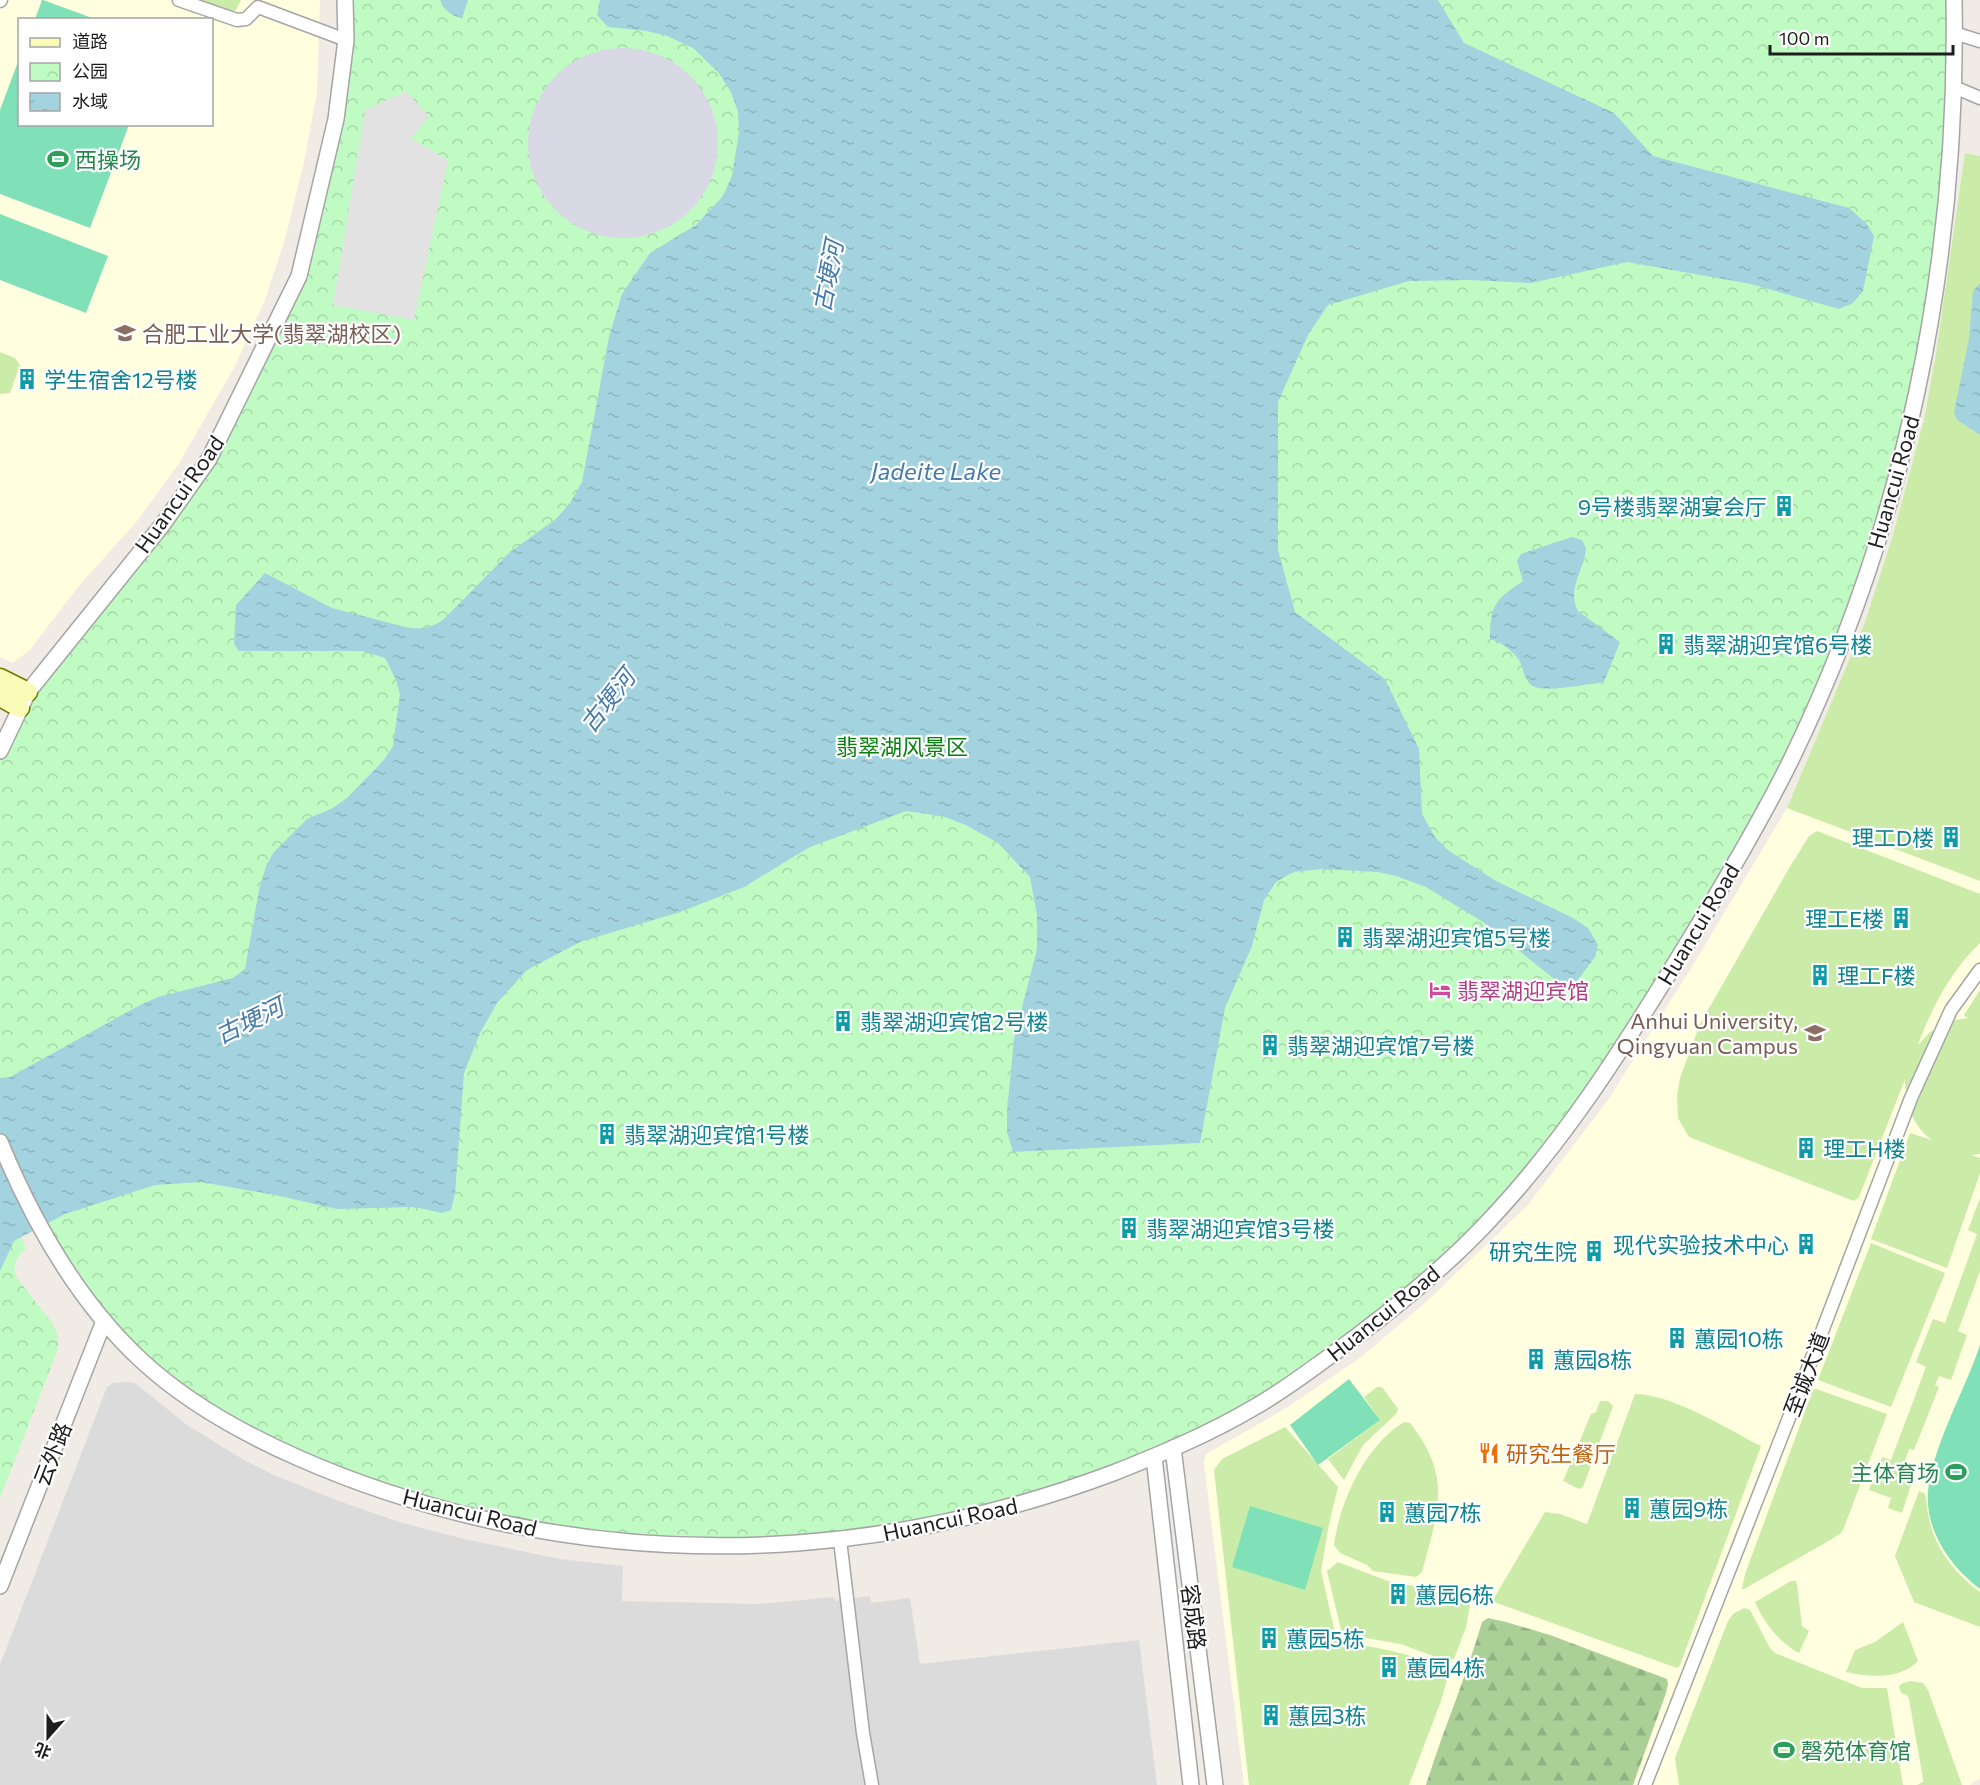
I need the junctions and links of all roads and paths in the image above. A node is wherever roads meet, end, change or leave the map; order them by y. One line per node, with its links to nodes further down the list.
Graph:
1 (179, 0): 4 (street)
2 (345, 0): 6 (street, Huancui Road)
3 (1954, 0): 5 (street, Huancui Road)
4 (258, 4): 6 (street)
5 (1954, 33): 7 (street); 8 (street, Huancui Road)
6 (346, 40): 12 (street, Huancui Road)
7 (1980, 41)
8 (1954, 87): 9 (street); 17 (street, Huancui Road)
9 (1980, 98)
10 (0, 678): 12 (main road)
11 (0, 697): 12 (main road)
12 (24, 700): 13 (street, Huancui Road)
13 (0, 751)
14 (1980, 970): 24 (street, 至诚大道)
15 (0, 1143): 16 (street, Huancui Road)
16 (104, 1321): 19 (street, Huancui Road); 20 (street, 云外路)
17 (1173, 1448): 18 (street, Huancui Road); 23 (street, 容成路)
18 (1154, 1457): 19 (street, Huancui Road); 22 (street, 容成路)
19 (840, 1540): 21 (street)
20 (0, 1586)
21 (872, 1785)
22 (1191, 1785)
23 (1215, 1785)
24 (1645, 1785)

